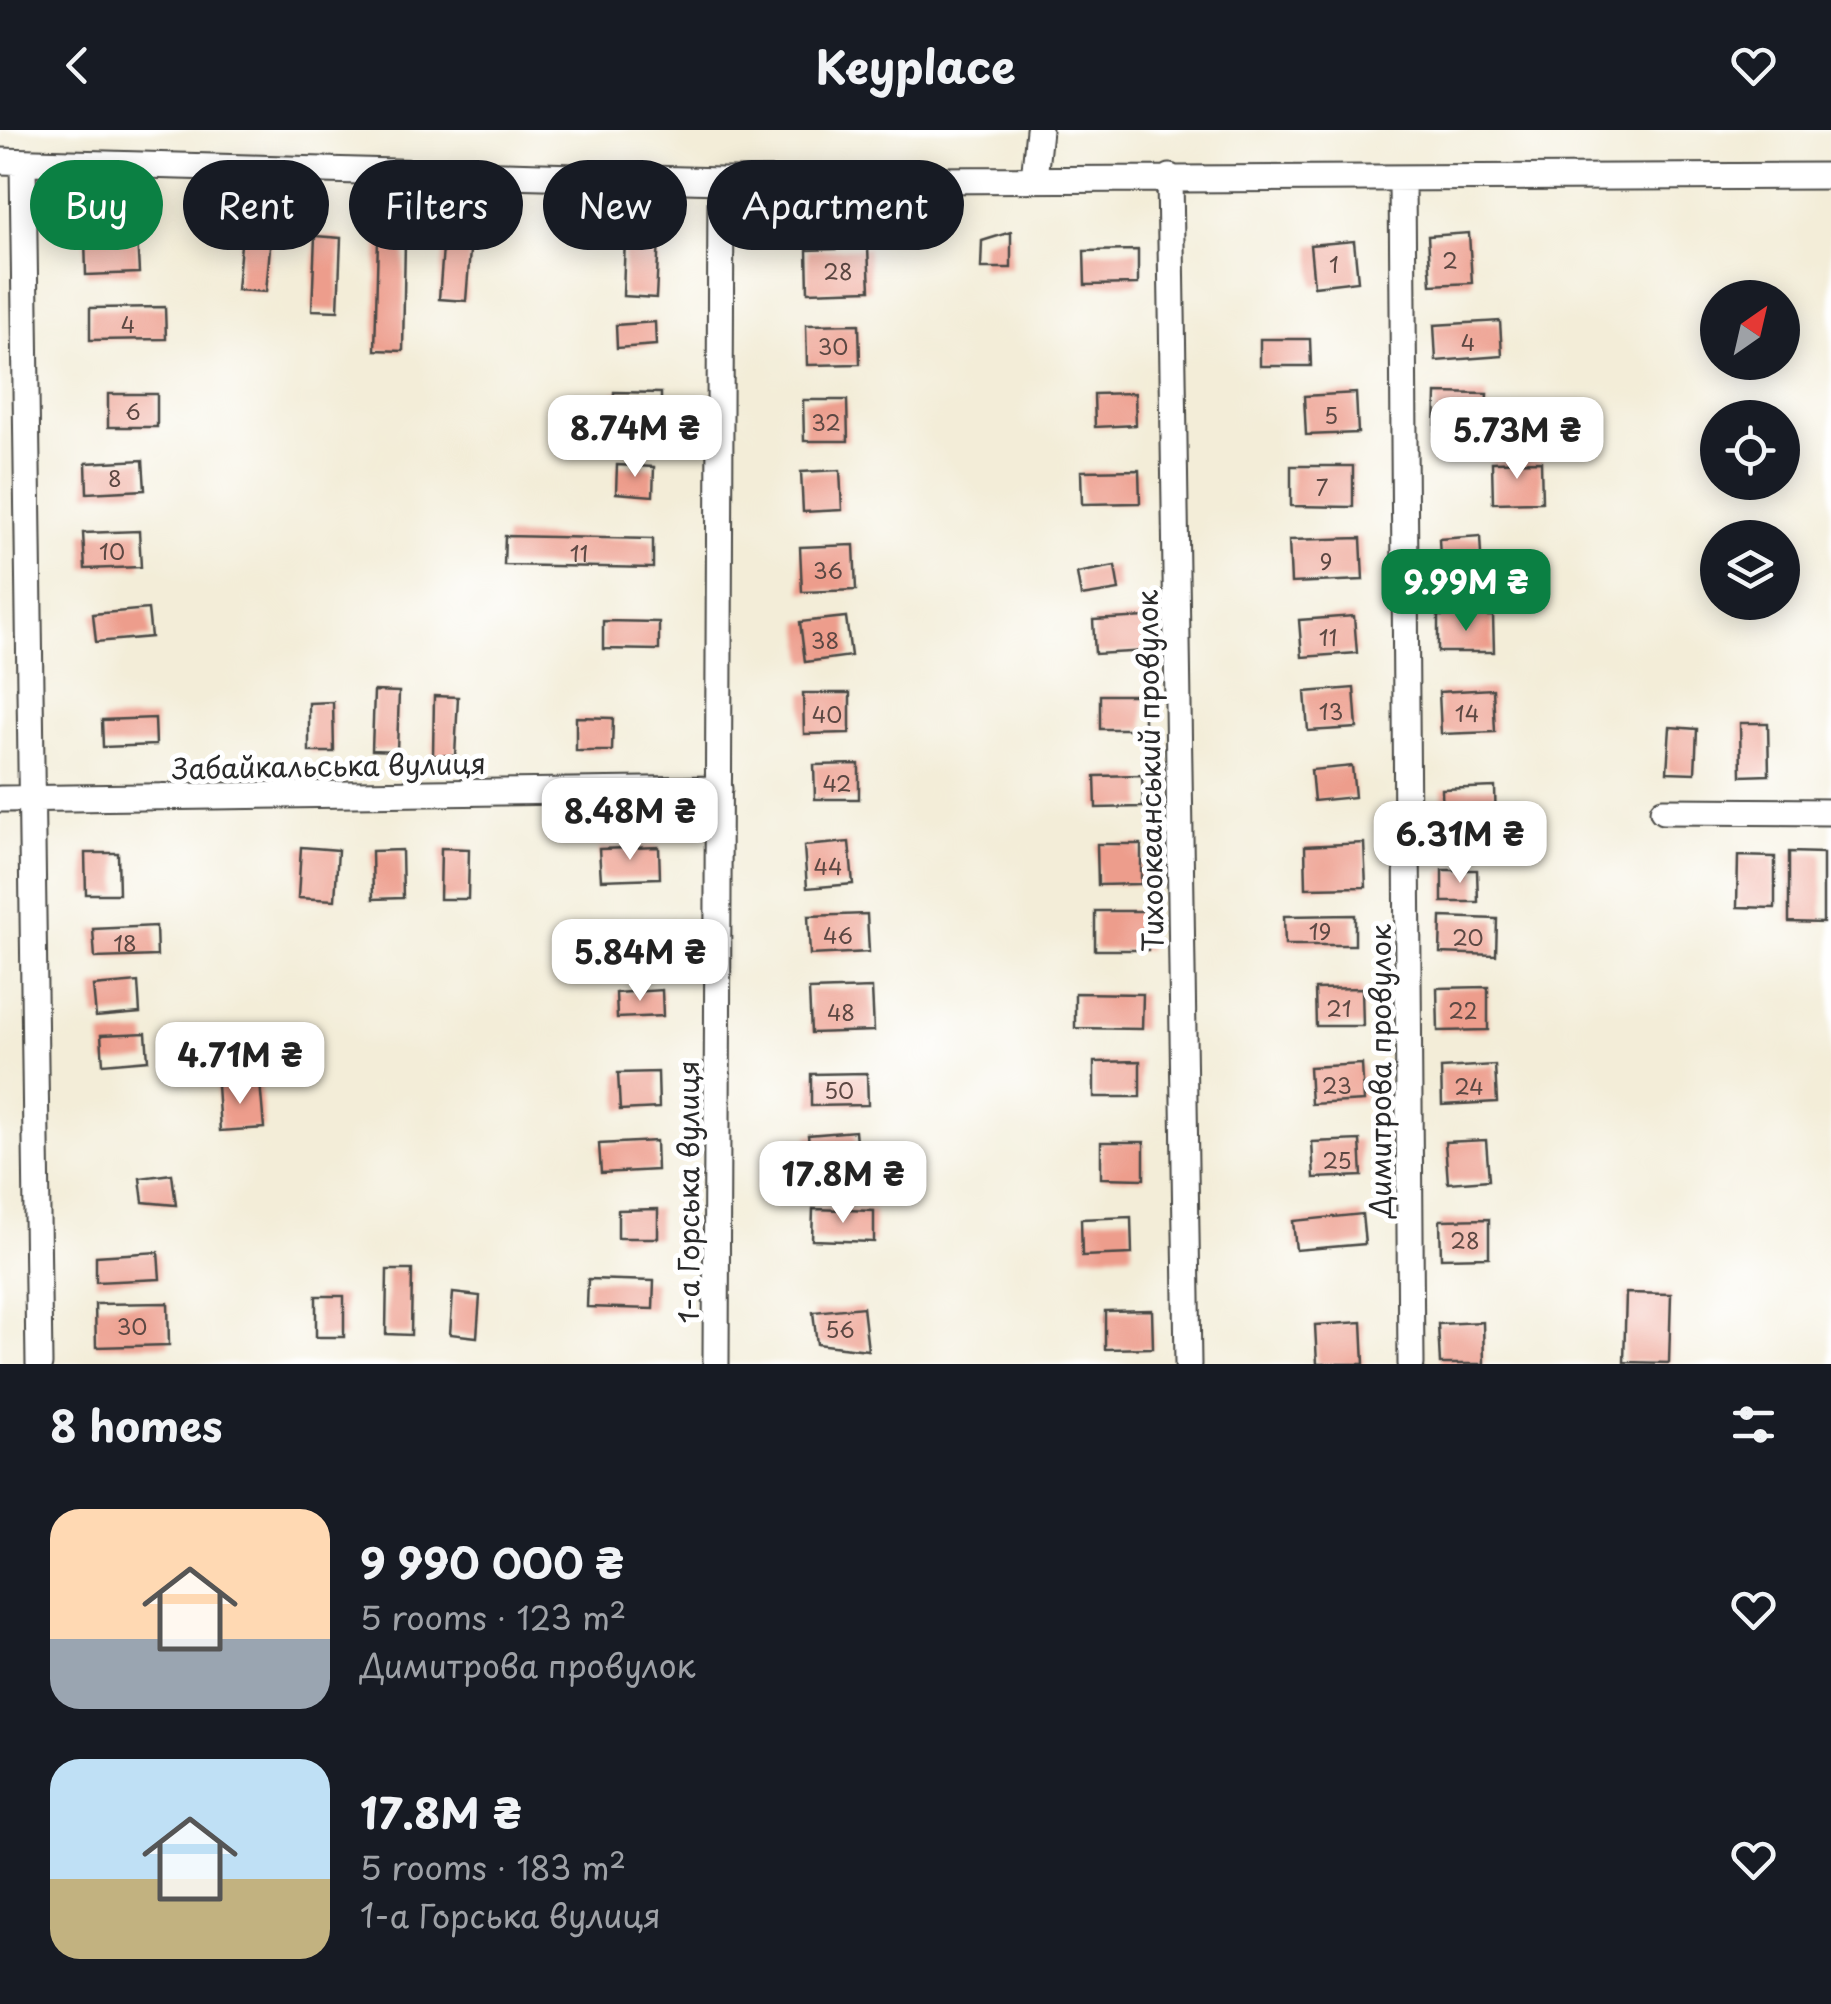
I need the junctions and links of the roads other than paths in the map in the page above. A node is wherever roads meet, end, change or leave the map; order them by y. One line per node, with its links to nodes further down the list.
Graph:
1 (1039, 130): 7 (street)
2 (11, 163): 8 (street); 12 (street)
3 (1831, 176): 5 (street)
4 (1170, 177): 5 (street); 7 (street); 17 (street, Тихоокеанський провулок)
5 (1402, 178): 18 (street, Димитрова провулок)
6 (964, 179): 7 (street)
7 (1034, 179)
8 (707, 180)
9 (721, 250): 10 (street, 1-а Горська вулиця)
10 (718, 790): 12 (street, Забайкальська вулиця); 16 (street, 1-а Горська вулиця)
11 (0, 799): 12 (street, Забайкальська вулиця)
12 (31, 800): 15 (street)
13 (1663, 812): 14 (street)
14 (1831, 812)
15 (39, 1364)
16 (716, 1364)
17 (1188, 1364)
18 (1411, 1364)

